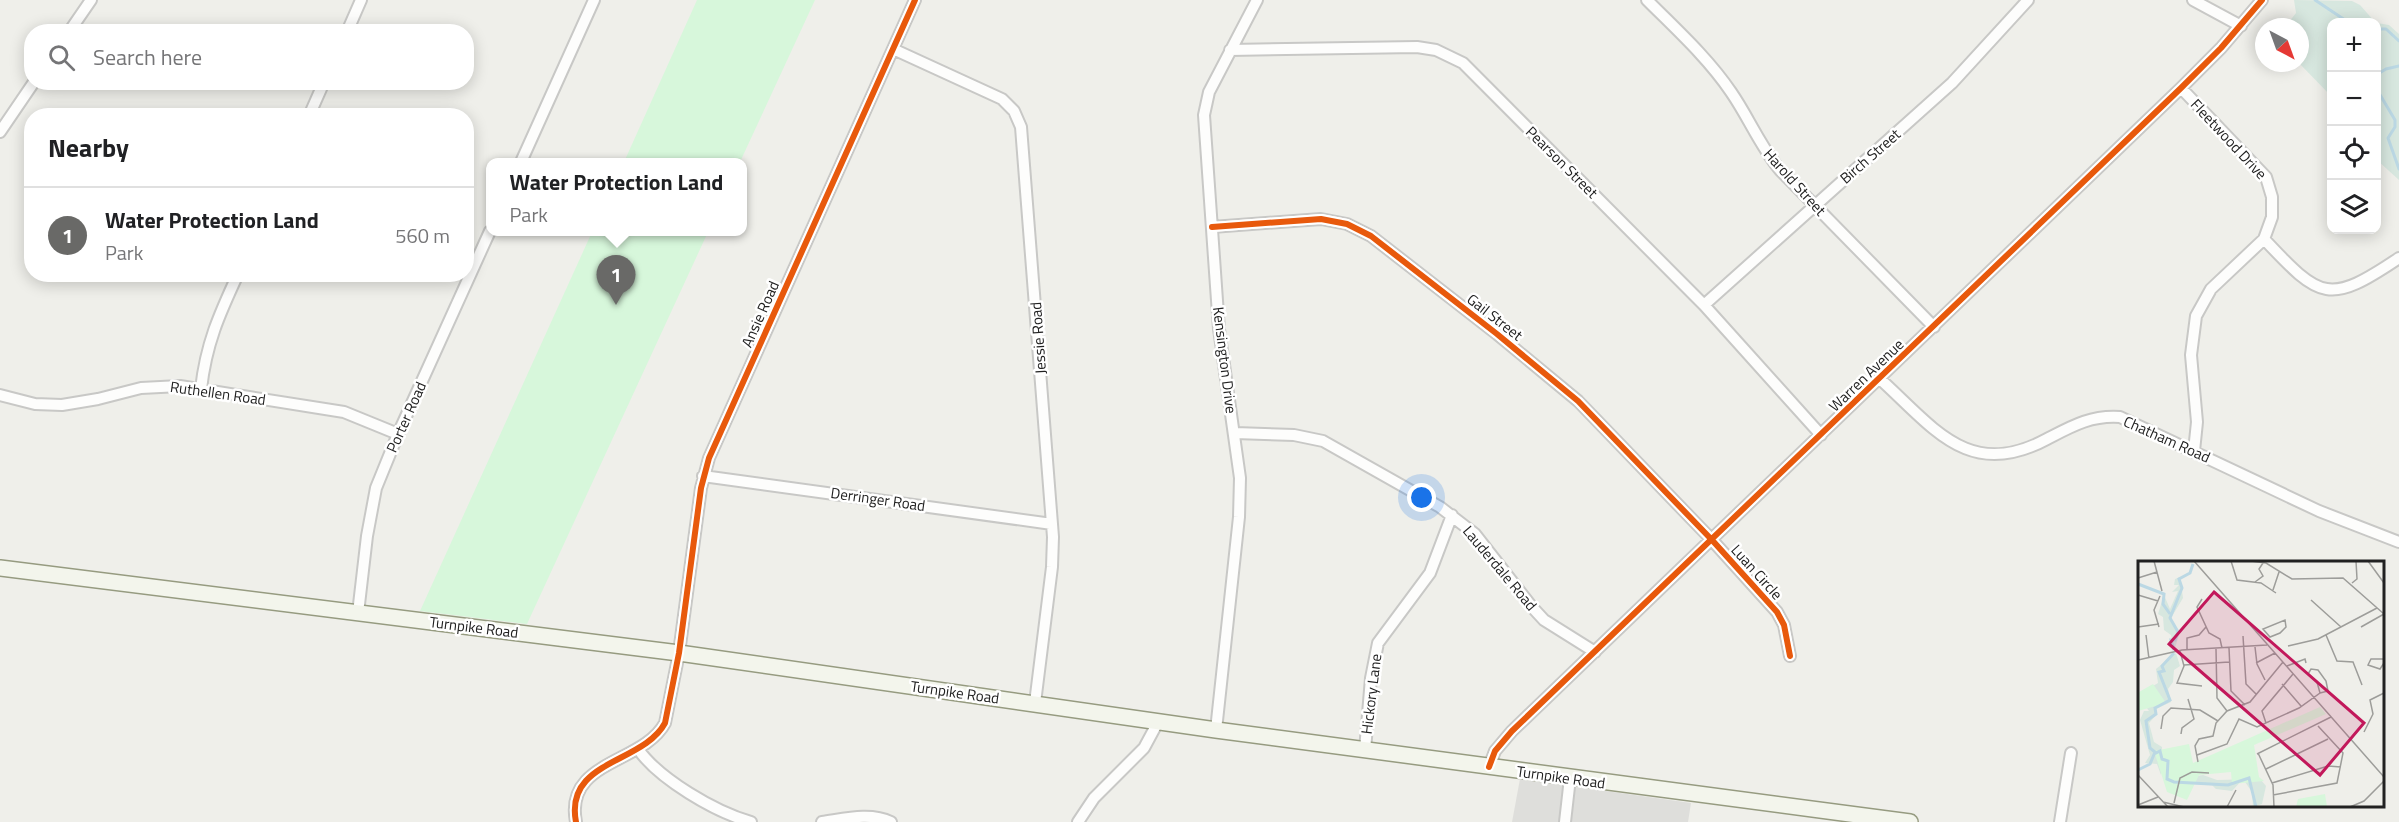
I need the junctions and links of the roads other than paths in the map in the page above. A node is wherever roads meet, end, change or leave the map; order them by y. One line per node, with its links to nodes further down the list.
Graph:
1 (91, 0): 10 (street)
2 (361, 0): 11 (street)
3 (594, 0): 20 (street)
4 (915, 0): 13 (street, Ansie Road)
5 (1257, 0): 14 (street, Kensington Drive)
6 (1647, 0): 21 (street, Harold Street)
7 (2028, 0): 21 (street, Birch Street)
8 (2193, 0): 12 (street)
9 (2262, 0): 12 (street, Warren Avenue)
10 (74, 24)
11 (350, 24)
12 (2241, 26): 15 (street, Warren Avenue)
13 (893, 49): 38 (street, Ansie Road); 40 (street, Jessie Road)
14 (1230, 50): 22 (street, Kensington Drive); 29 (street, Pearson Street)
15 (2181, 88): 24 (street, Fleetwood Drive); 30 (street, Warren Avenue)
16 (29, 90): 19 (street)
17 (320, 90): 18 (street)
18 (313, 108)
19 (0, 132)
20 (523, 158)
21 (1814, 205): 29 (street, Birch Street); 30 (street, Harold Street)
22 (1212, 227): 34 (street, Kensington Drive); 41 (street, Gail Street)
23 (488, 236): 26 (street, Porter Road)
24 (2264, 239): 25 (street); 37 (street, Fleetwood Drive)
25 (2399, 258)
26 (474, 266)
27 (235, 282): 32 (street)
28 (467, 282): 35 (street, Porter Road)
29 (1704, 305): 36 (street, Pearson Street)
30 (1934, 327): 31 (street, Warren Avenue)
31 (1880, 379): 36 (street, Warren Avenue); 37 (street, Chatham Road)
32 (201, 389): 33 (street, Ruthellen Road); 35 (street, Ruthellen Road)
33 (0, 395)
34 (1235, 433): 39 (street, Lauderdale Road); 50 (street, Kensington Drive)
35 (398, 434): 44 (street, Porter Road)
36 (1821, 435): 41 (street, Warren Avenue)
37 (2194, 451): 42 (street, Chatham Road)
38 (703, 476): 40 (street, Derringer Road); 45 (street, Ansie Road)
39 (1452, 515): 46 (street, Lauderdale Road); 52 (street, Hickory Lane)
40 (1052, 524): 48 (street, Jessie Road)
41 (1712, 540): 46 (street, Warren Avenue); 47 (street, Luan Circle)
42 (2399, 542)
43 (0, 568): 44 (main road, Turnpike Road)
44 (358, 613): 45 (main road, Turnpike Road)
45 (679, 652): 48 (main road, Turnpike Road); 51 (street, Ansie Road)
46 (1595, 652): 54 (street, Warren Avenue)
47 (1790, 656)
48 (1035, 703): 49 (main road, Turnpike Road)
49 (1158, 722): 50 (main road, Turnpike Road); 60 (street)
50 (1216, 730): 52 (main road, Turnpike Road)
51 (638, 749): 56 (street, Ansie Road); 57 (street)
52 (1365, 750): 54 (main road, Turnpike Road)
53 (2071, 753): 63 (street)
54 (1489, 767): 55 (main road, Turnpike Road)
55 (1570, 778): 61 (street); 62 (main road, Turnpike Road)
56 (576, 822)
57 (751, 822)
58 (822, 822): 59 (street)
59 (891, 822)
60 (1078, 822)
61 (1565, 822)
62 (1910, 822)
63 (2060, 822)

